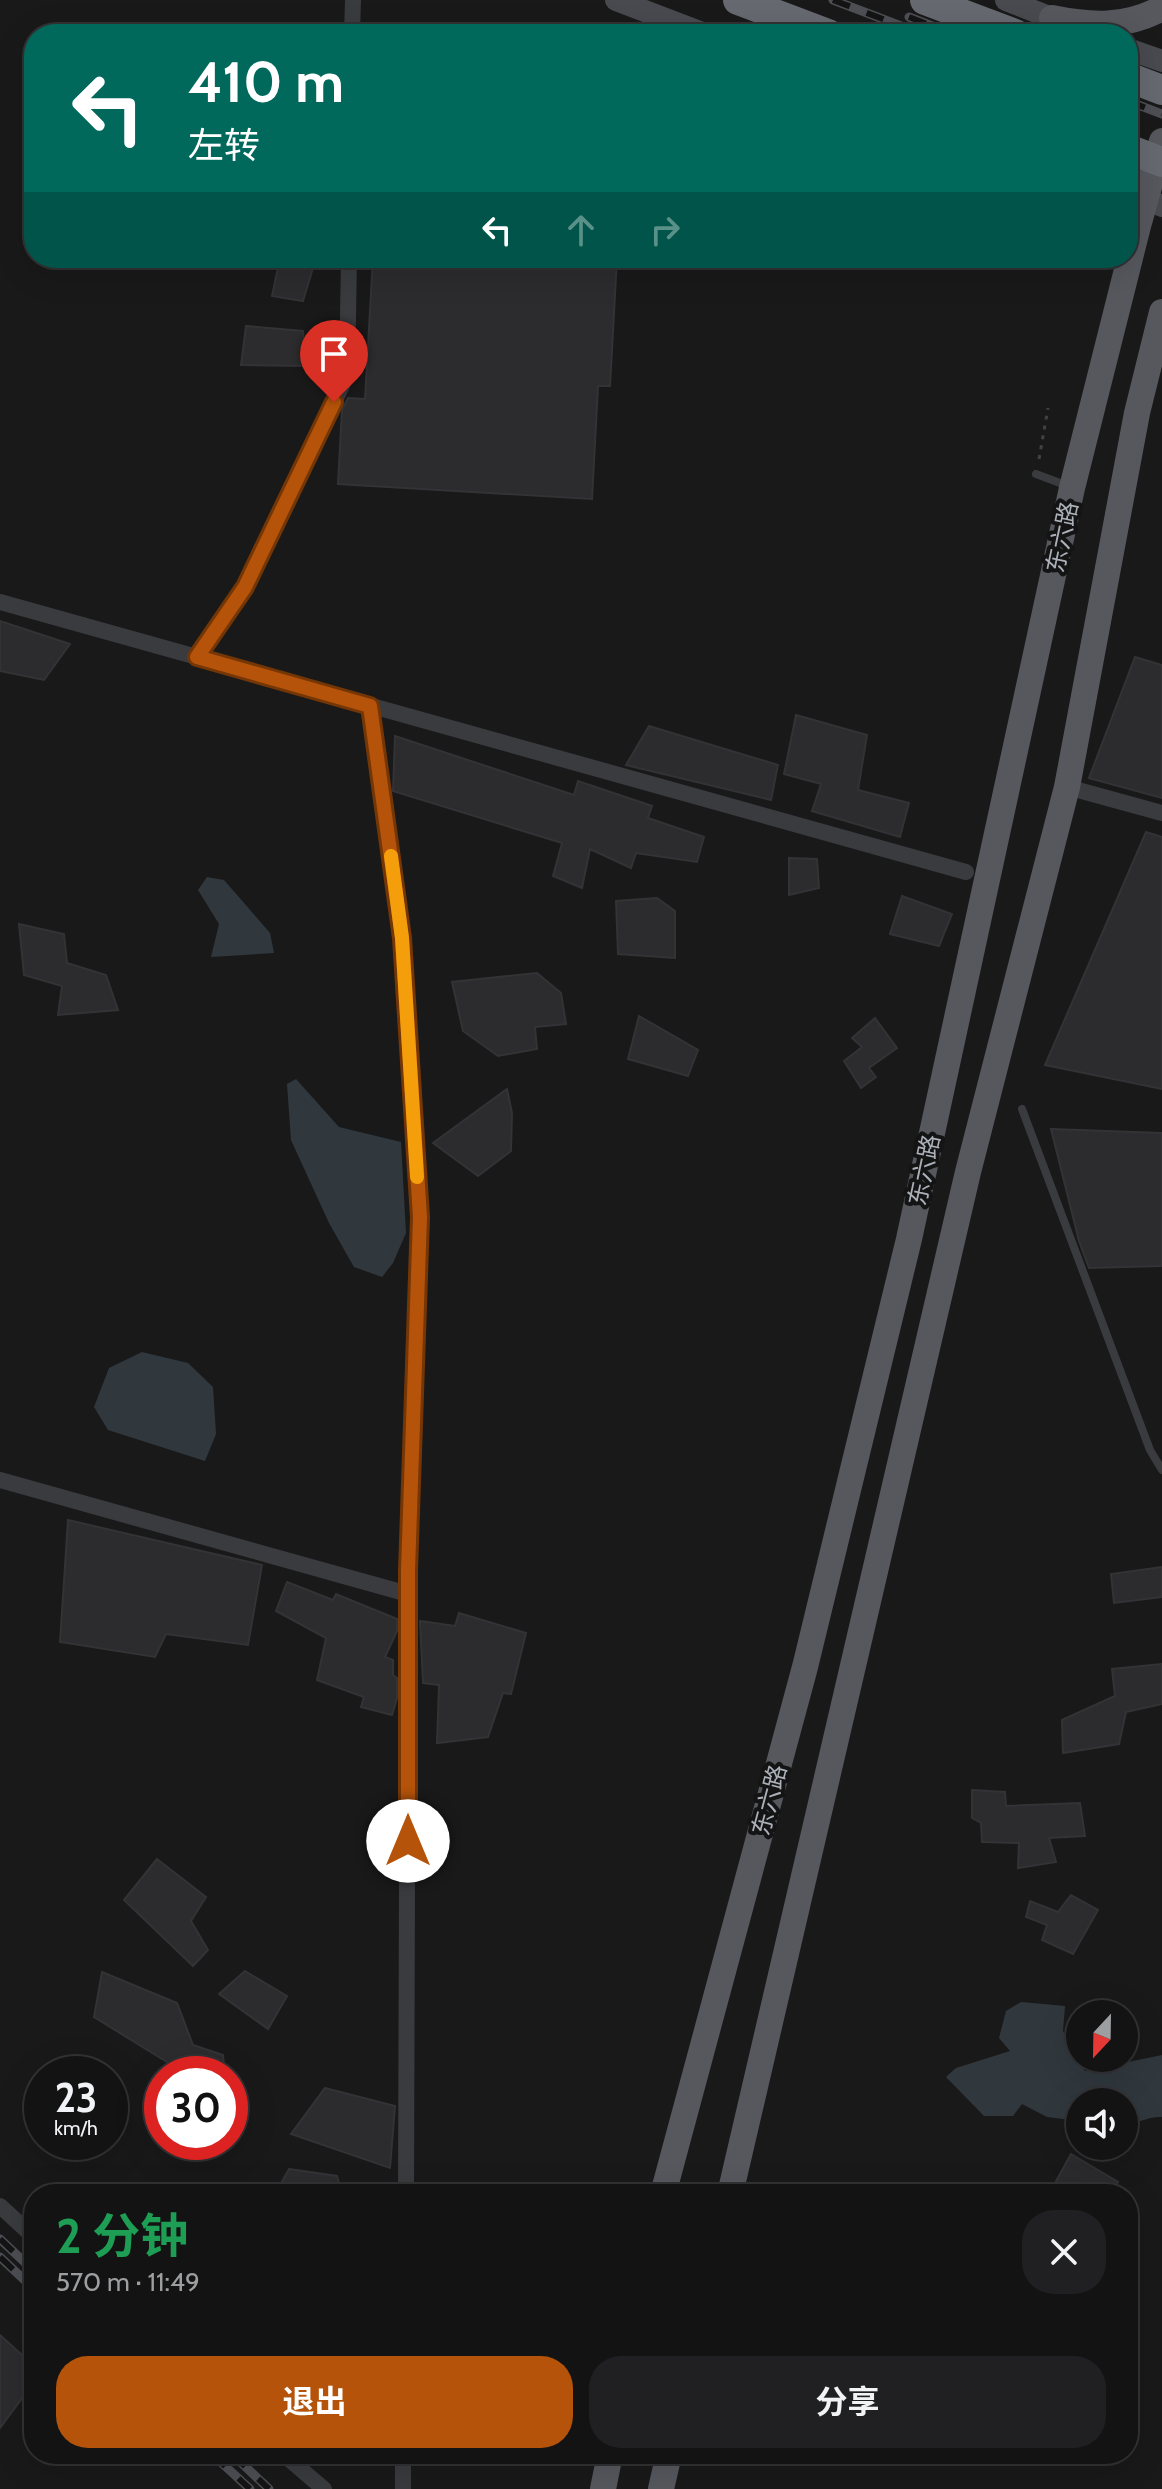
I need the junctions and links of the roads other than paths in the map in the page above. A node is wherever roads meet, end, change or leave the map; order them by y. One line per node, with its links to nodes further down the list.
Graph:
1 (353, 0): 8 (street)
2 (616, 0): 9 (main road)
3 (738, 0): 10 (highway)
4 (925, 0): 11 (highway)
5 (1006, 0): 7 (main road)
6 (1162, 8): 7 (main road)
7 (1052, 18): 12 (main road)
8 (352, 24)
9 (679, 24)
10 (801, 24)
11 (989, 24)
12 (1067, 24)
13 (1138, 53): 14 (main road)
14 (1162, 61)
15 (1138, 81): 16 (highway)
16 (1162, 90)
17 (1162, 141): 20 (main road, 东六路)
18 (1138, 153): 19 (highway, bridge)
19 (1162, 162)
20 (1145, 199): 21 (main road, 东六路)
21 (1138, 227)
22 (349, 268): 28 (street)
23 (1128, 268): 26 (main road, 东六路)
24 (1162, 312): 30 (main road, 东六路)
25 (1036, 474): 26 (lane)
26 (1072, 488): 38 (main road, 东六路)
27 (0, 602): 28 (street)
28 (197, 657): 29 (street)
29 (370, 706): 32 (street); 36 (street)
30 (1067, 787): 31 (street); 39 (main road, 东六路)
31 (1162, 813)
32 (966, 872)
33 (1022, 1109): 34 (lane)
34 (1162, 1470)
35 (0, 1480): 36 (street)
36 (408, 1594): 37 (street)
37 (406, 2184)
38 (666, 2184)
39 (732, 2184)
40 (0, 2206): 41 (street)
41 (24, 2228)
42 (295, 2464): 46 (street)
43 (403, 2464): 47 (street)
44 (608, 2464): 48 (main road)
45 (667, 2464): 49 (main road)
46 (324, 2489)
47 (403, 2489)
48 (603, 2489)
49 (661, 2489)

